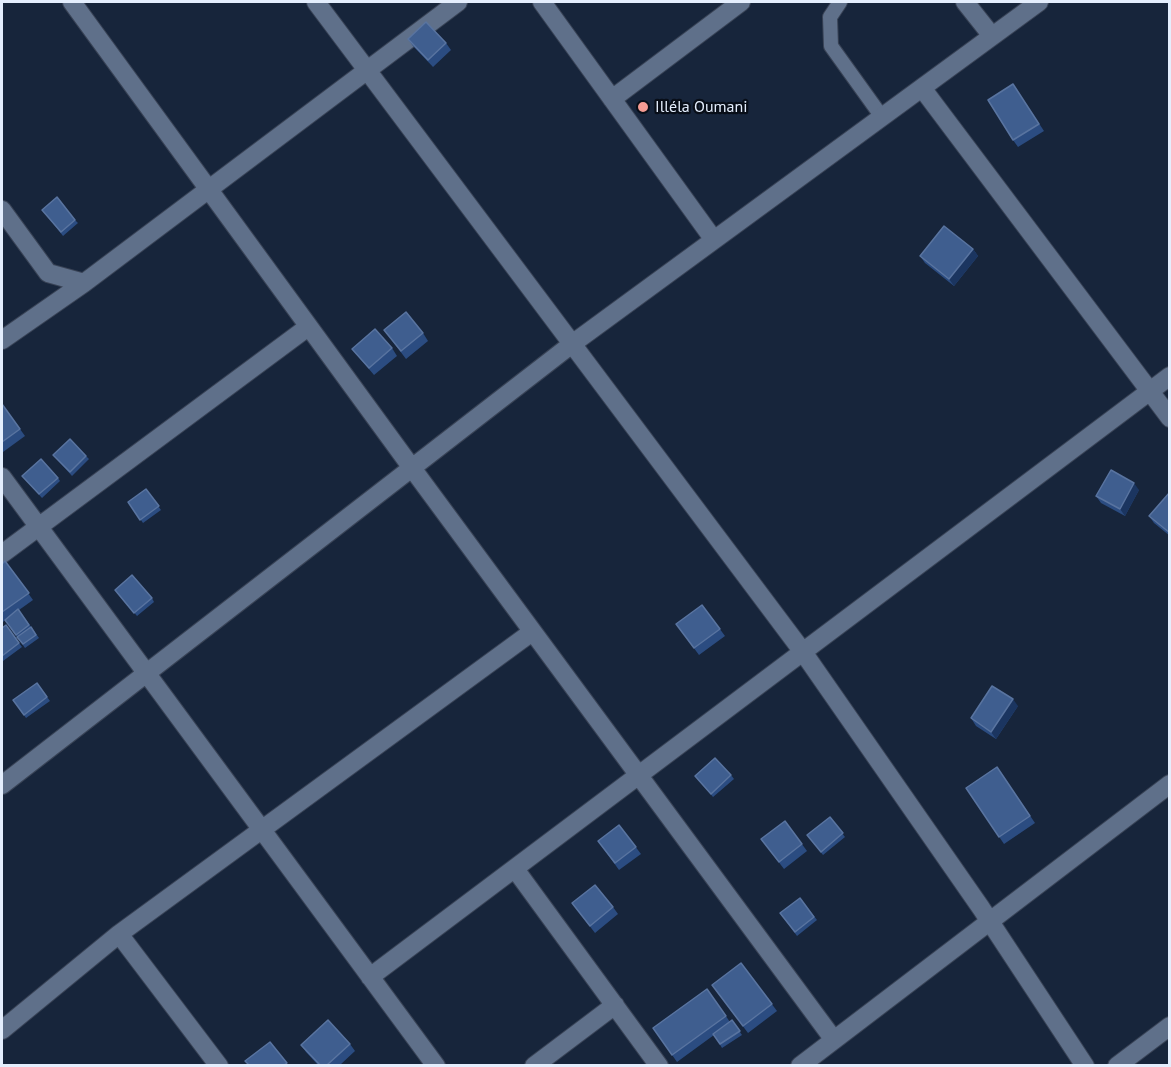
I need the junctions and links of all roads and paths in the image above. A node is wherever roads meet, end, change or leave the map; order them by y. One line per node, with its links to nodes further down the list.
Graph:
1 (72, 2): 14 (street)
2 (316, 2): 10 (street)
3 (458, 2): 10 (street)
4 (542, 2): 12 (street)
5 (741, 2): 12 (street)
6 (840, 2): 13 (lane)
7 (965, 2): 9 (street)
8 (1039, 2): 9 (street)
9 (992, 36): 11 (street)
10 (369, 71): 14 (street); 20 (street)
11 (922, 88): 13 (street); 22 (street)
12 (612, 99): 16 (street)
13 (882, 117): 16 (street)
14 (209, 190): 17 (street); 18 (street)
15 (2, 210): 17 (street)
16 (714, 240): 20 (street)
17 (84, 283): 19 (street)
18 (308, 327): 24 (street); 26 (street)
19 (2, 339)
20 (572, 344): 24 (street); 29 (street)
21 (1170, 376): 22 (street)
22 (1150, 391): 23 (street); 29 (street)
23 (1170, 418)
24 (412, 468): 28 (street); 30 (street)
25 (2, 477): 26 (street)
26 (38, 527): 27 (street); 30 (street)
27 (2, 554)
28 (532, 632): 31 (street); 34 (street)
29 (803, 652): 31 (street); 36 (street)
30 (147, 674): 33 (street); 34 (street)
31 (639, 776): 35 (street); 42 (street)
32 (1170, 784): 36 (street)
33 (2, 785)
34 (262, 830): 37 (street); 38 (street)
35 (515, 869): 38 (street); 39 (street)
36 (989, 921): 42 (street); 48 (street)
37 (119, 934): 41 (street); 43 (street)
38 (370, 977): 44 (street)
39 (615, 1005): 45 (street); 46 (street)
40 (1170, 1026): 49 (street)
41 (2, 1030)
42 (834, 1040): 47 (street)
43 (219, 1065)
44 (436, 1065)
45 (534, 1065)
46 (659, 1065)
47 (800, 1065)
48 (1085, 1065)
49 (1117, 1065)

